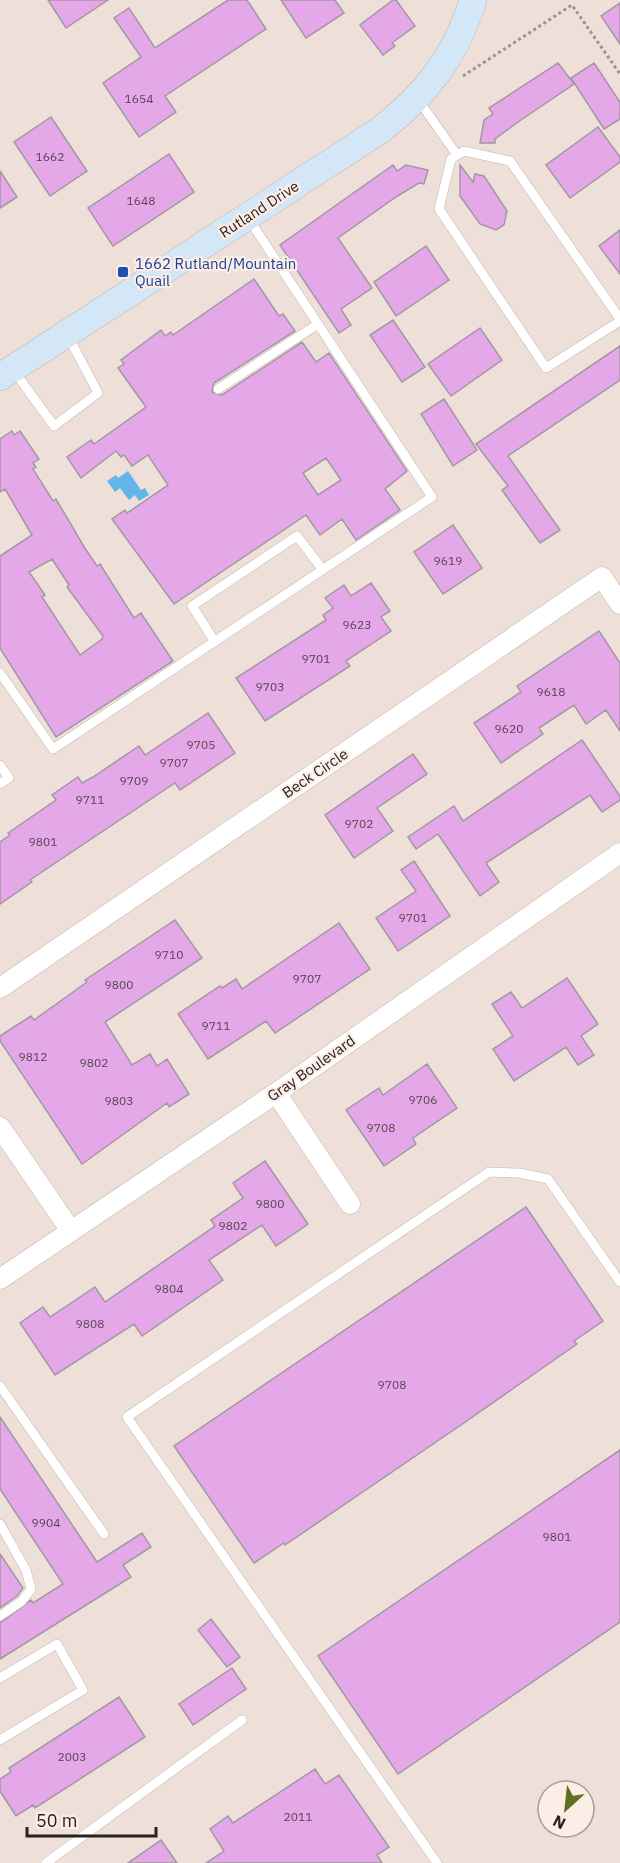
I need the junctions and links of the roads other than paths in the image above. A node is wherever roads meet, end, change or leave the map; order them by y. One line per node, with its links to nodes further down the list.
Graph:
1 (473, 0): 2 (street, Rutland Drive)
2 (417, 99): 3 (lane); 4 (street, Rutland Drive)
3 (457, 155): 5 (lane); 5 (lane)
4 (247, 217): 6 (lane); 7 (street, Rutland Drive)
5 (620, 320)
6 (318, 324): 9 (lane); 10 (lane)
7 (67, 334): 8 (street, Rutland Drive); 8 (lane)
8 (6, 373)
9 (218, 389)
10 (324, 570): 12 (lane); 12 (lane)
11 (618, 594): 17 (street, Beck Circle)
12 (215, 642): 13 (lane)
13 (0, 673)
14 (0, 765): 15 (lane)
15 (0, 784)
16 (620, 853): 18 (street, Gray Boulevard)
17 (0, 988)
18 (276, 1093): 20 (street); 21 (street, Gray Boulevard)
19 (0, 1127): 21 (street)
20 (350, 1204)
21 (71, 1231): 22 (street, Gray Boulevard)
22 (0, 1279)
23 (620, 1282): 32 (lane)
24 (0, 1386): 26 (lane)
25 (0, 1524): 27 (lane)
26 (104, 1534)
27 (0, 1617)
28 (0, 1678): 30 (lane)
29 (242, 1720): 31 (lane)
30 (0, 1740)
31 (46, 1863)
32 (437, 1863)

